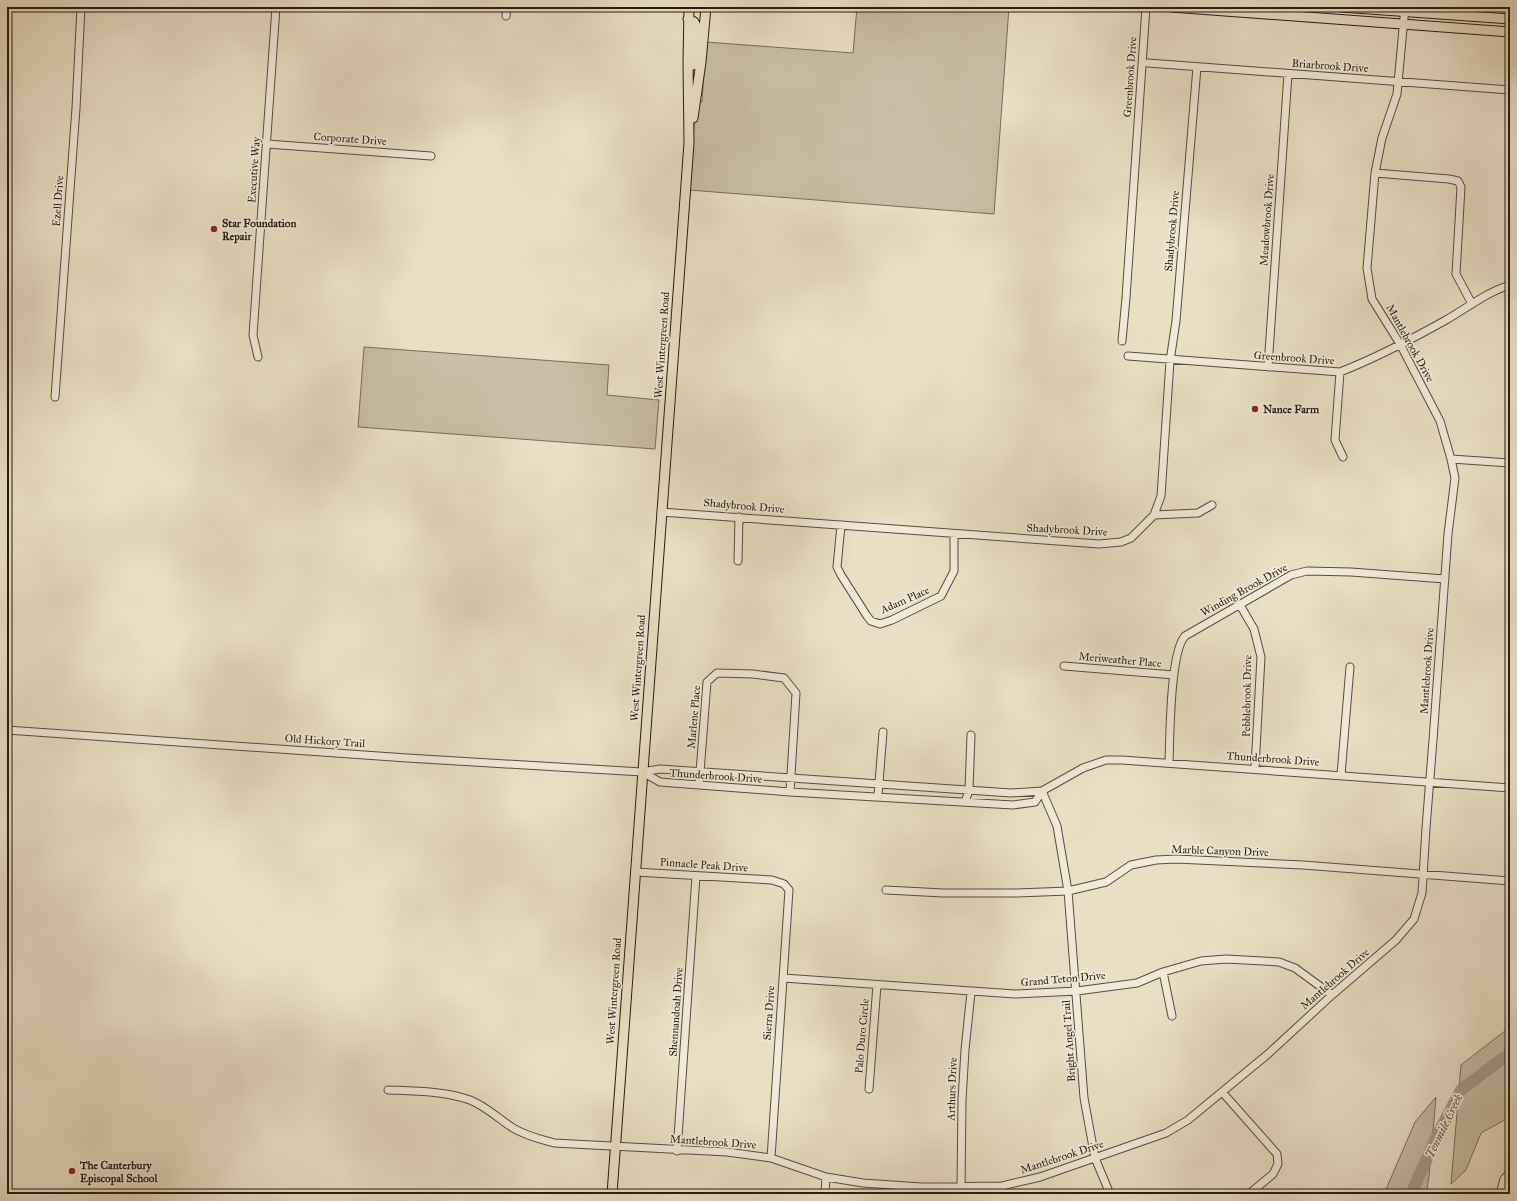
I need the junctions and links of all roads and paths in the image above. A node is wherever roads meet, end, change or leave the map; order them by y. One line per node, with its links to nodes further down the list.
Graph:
1 (81, 7): 34 (street, Ezell Drive)
2 (276, 7): 22 (street, Executive Way)
3 (507, 7): 10 (street)
4 (689, 7): 11 (main road, West Wintergreen Road)
5 (706, 7): 20 (main road, West Wintergreen Road)
6 (1146, 7): 27 (street, Greenbrook Drive)
7 (1171, 7): 13 (main road)
8 (1341, 7): 9 (main road)
9 (1405, 9): 12 (main road); 13 (street, Mantlebrook Drive)
10 (506, 16)
11 (688, 19): 20 (main road); 21 (main road, West Wintergreen Road)
12 (1510, 19)
13 (1404, 24): 14 (main road); 18 (street, Mantlebrook Drive)
14 (1510, 32)
15 (1148, 63): 16 (street, Briarbrook Drive)
16 (1197, 67): 17 (street, Briarbrook Drive); 31 (street, Shadybrook Drive)
17 (1288, 74): 18 (street, Briarbrook Drive); 32 (street, Meadowbrook Drive)
18 (1399, 82): 19 (street, Briarbrook Drive); 24 (street, Mantlebrook Drive)
19 (1510, 90)
20 (693, 117): 21 (main road, West Wintergreen Road)
21 (689, 143): 39 (main road, West Wintergreen Road)
22 (267, 144): 23 (street, Corporate Drive); 30 (street, Executive Way)
23 (431, 156)
24 (1375, 174): 26 (street); 28 (street, Mantlebrook Drive)
25 (1510, 285): 26 (street, Greenbrook Drive)
26 (1472, 304): 28 (street, Greenbrook Drive)
27 (1122, 341)
28 (1400, 344): 33 (street, Greenbrook Drive); 36 (street, Mantlebrook Drive)
29 (1128, 356): 31 (street, Greenbrook Drive)
30 (258, 357)
31 (1170, 360): 32 (street, Greenbrook Drive); 40 (street, Shadybrook Drive)
32 (1268, 367): 33 (street, Greenbrook Drive)
33 (1340, 372): 35 (street)
34 (55, 398)
35 (1342, 457)
36 (1451, 459): 37 (street); 45 (street, Mantlebrook Drive)
37 (1510, 463)
38 (1212, 505): 40 (street)
39 (661, 512): 41 (street, Shadybrook Drive); 55 (main road, West Wintergreen Road)
40 (1154, 516): 43 (street, Shadybrook Drive)
41 (739, 517): 42 (street, Shadybrook Drive); 44 (street)
42 (842, 525): 43 (street, Shadybrook Drive); 43 (street, Adam Place)
43 (954, 534)
44 (738, 561)
45 (1445, 579): 46 (street, Winding Brook Drive); 59 (street, Mantlebrook Drive)
46 (1240, 605): 49 (street, Winding Brook Drive); 54 (street, Pebblebrook Drive)
47 (1064, 666): 49 (street, Meriweather Place)
48 (1350, 667): 57 (street)
49 (1174, 675): 53 (street, Winding Brook Drive)
50 (7, 730): 55 (street, Old Hickory Trail)
51 (883, 732): 60 (street)
52 (972, 735): 63 (street)
53 (1169, 762): 54 (street, Thunderbrook Drive); 65 (street, Thunderbrook Drive)
54 (1255, 768): 57 (street, Thunderbrook Drive)
55 (642, 772): 56 (street, Thunderbrook Drive); 61 (street, Thunderbrook Drive); 68 (main road, West Wintergreen Road)
56 (700, 772): 58 (street, Thunderbrook Drive); 58 (street, Marlene Place); 61 (street, Marlene Place)
57 (1341, 775): 59 (street, Thunderbrook Drive)
58 (790, 779): 60 (street, Thunderbrook Drive); 64 (street, Marlene Place)
59 (1430, 782): 62 (street, Thunderbrook Drive); 69 (street, Mantlebrook Drive)
60 (879, 784): 63 (street, Thunderbrook Drive); 66 (street)
61 (699, 785): 64 (street, Thunderbrook Drive)
62 (1510, 788)
63 (969, 790): 65 (street, Thunderbrook Drive); 67 (street)
64 (790, 792): 66 (street, Thunderbrook Drive)
65 (1042, 792): 67 (street, Thunderbrook Drive); 74 (street, Bright Angel Trail)
66 (878, 796): 67 (street, Thunderbrook Drive)
67 (965, 802)
68 (635, 872): 70 (street, Pinnacle Peak Drive); 85 (main road, West Wintergreen Road)
69 (1424, 874): 72 (street, Marble Canyon Drive); 74 (street, Marble Canyon Drive); 80 (street, Mantlebrook Drive)
70 (696, 876): 71 (street, Pinnacle Peak Drive); 86 (street, Shennandoah Drive)
71 (772, 880): 76 (street, Sierra Drive)
72 (1510, 881)
73 (886, 890): 74 (street, Marble Canyon Drive)
74 (1068, 891): 78 (street, Bright Angel Trail)
75 (1163, 972): 78 (street, Grand Teton Drive); 80 (street, Grand Teton Drive); 81 (street)
76 (783, 978): 77 (street, Grand Teton Drive); 87 (street, Sierra Drive)
77 (877, 985): 79 (street, Grand Teton Drive); 82 (street, Palo Duro Circle)
78 (1076, 991): 79 (street, Grand Teton Drive); 88 (street, Bright Angel Trail)
79 (971, 992): 92 (street, Arthurs Drive)
80 (1332, 995): 84 (street, Mantlebrook Drive)
81 (1172, 1016)
82 (869, 1089)
83 (388, 1090): 85 (street, Mantlebrook Drive)
84 (1223, 1093): 88 (street, Mantlebrook Drive); 97 (street)
85 (615, 1146): 86 (street, Mantlebrook Drive); 94 (main road, West Wintergreen Road)
86 (677, 1150): 87 (street, Mantlebrook Drive)
87 (771, 1158): 90 (street, Mantlebrook Drive)
88 (1095, 1158): 92 (street, Mantlebrook Drive); 96 (street, Bright Angel Trail)
89 (1510, 1173): 91 (street)
90 (826, 1177): 93 (street, Mantlebrook Drive); 95 (street)
91 (1507, 1180): 98 (street)
92 (961, 1188): 93 (street, Mantlebrook Drive)
93 (921, 1191)
94 (612, 1194)
95 (825, 1194)
96 (1110, 1194)
97 (1249, 1194)
98 (1500, 1194)

